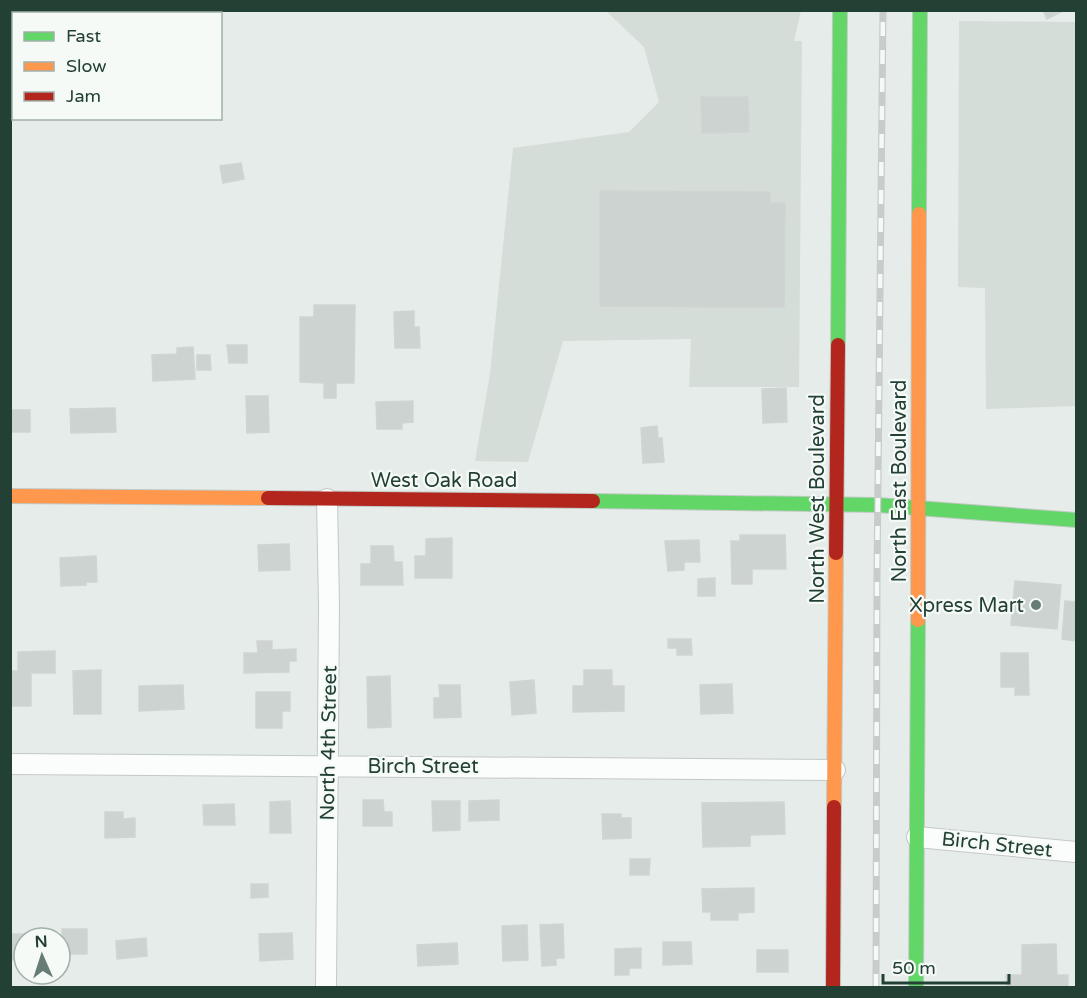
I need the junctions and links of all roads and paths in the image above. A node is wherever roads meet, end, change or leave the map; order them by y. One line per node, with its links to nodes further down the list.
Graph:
1 (840, 10): 5 (main road, North West Boulevard)
2 (920, 10): 6 (main road, North East Boulevard)
3 (10, 496): 4 (main road, West Oak Road)
4 (327, 499): 5 (main road, West Oak Road); 9 (street, North 4th Street)
5 (837, 504): 6 (main road, West Oak Road); 10 (main road, North West Boulevard)
6 (918, 508): 7 (main road, West Oak Road); 11 (main road, North East Boulevard)
7 (1077, 520)
8 (10, 764): 9 (street, Birch Street)
9 (328, 766): 10 (street, Birch Street); 13 (street, North 4th Street)
10 (835, 770): 14 (main road, North West Boulevard)
11 (916, 837): 12 (street, Birch Street); 15 (main road, North East Boulevard)
12 (1077, 852)
13 (326, 987)
14 (833, 987)
15 (916, 987)

